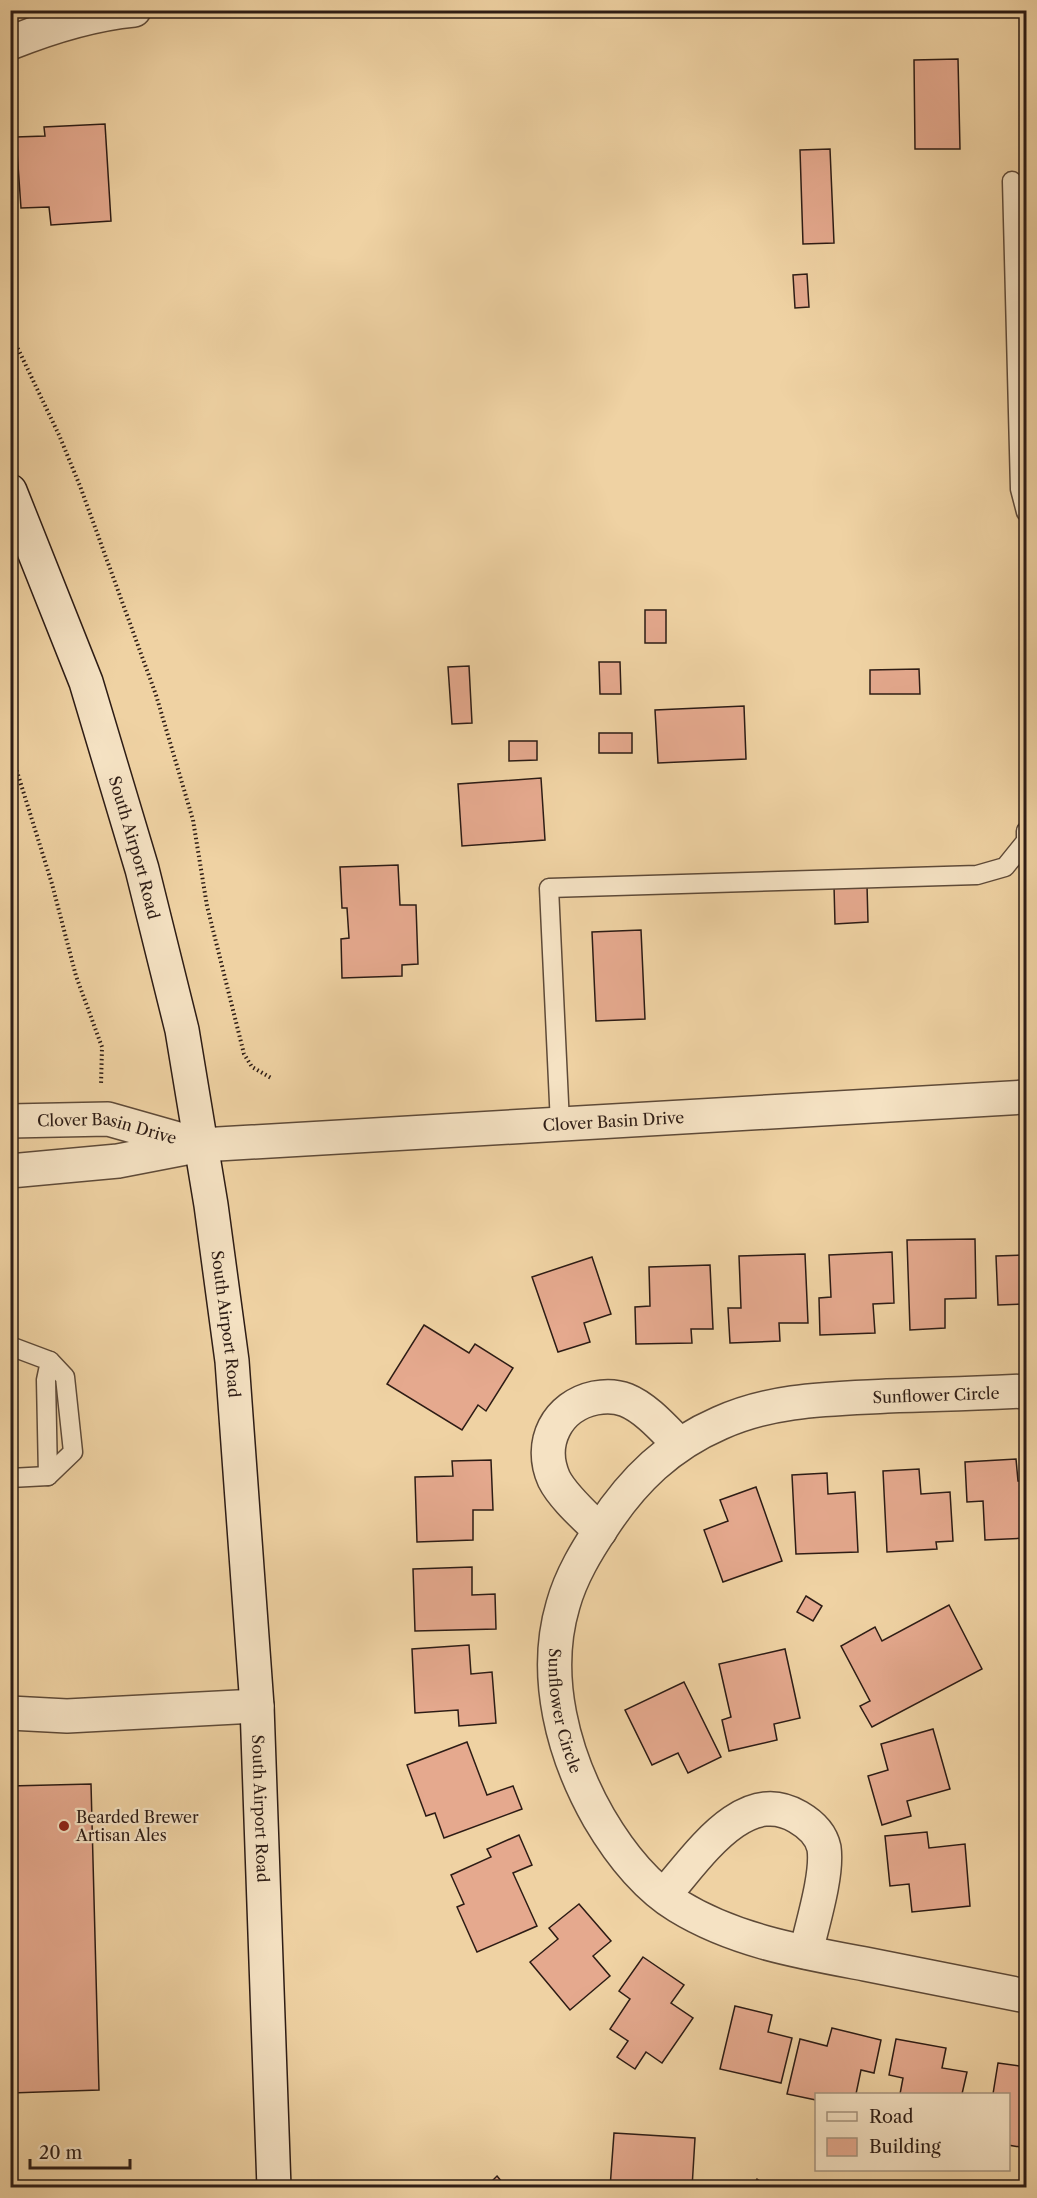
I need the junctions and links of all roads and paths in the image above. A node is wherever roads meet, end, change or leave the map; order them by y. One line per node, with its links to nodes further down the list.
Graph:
1 (134, 10): 2 (street)
2 (10, 43)
3 (1012, 181): 6 (lane)
4 (10, 332): 9 (path)
5 (10, 491): 14 (street, South Airport Road)
6 (1026, 512)
7 (10, 750): 10 (path)
8 (1026, 831): 13 (lane)
9 (272, 1077)
10 (100, 1085)
11 (1026, 1097): 13 (street, Clover Basin Drive)
12 (10, 1121): 14 (street, Clover Basin Drive)
13 (560, 1124): 14 (street, Clover Basin Drive)
14 (201, 1145): 15 (street, Clover Basin Drive); 23 (street, South Airport Road)
15 (10, 1171)
16 (10, 1346): 17 (lane)
17 (50, 1361): 20 (lane); 20 (lane)
18 (1026, 1391): 19 (street, Sunflower Circle)
19 (679, 1444): 22 (street, Sunflower Circle); 22 (street)
20 (48, 1476): 21 (lane)
21 (10, 1478)
22 (600, 1531): 25 (street, Sunflower Circle)
23 (257, 1706): 24 (street); 28 (street, South Airport Road)
24 (10, 1713)
25 (664, 1895): 26 (street, Sunflower Circle); 26 (street)
26 (806, 1952): 27 (street, Sunflower Circle)
27 (1026, 1996)
28 (274, 2187)

